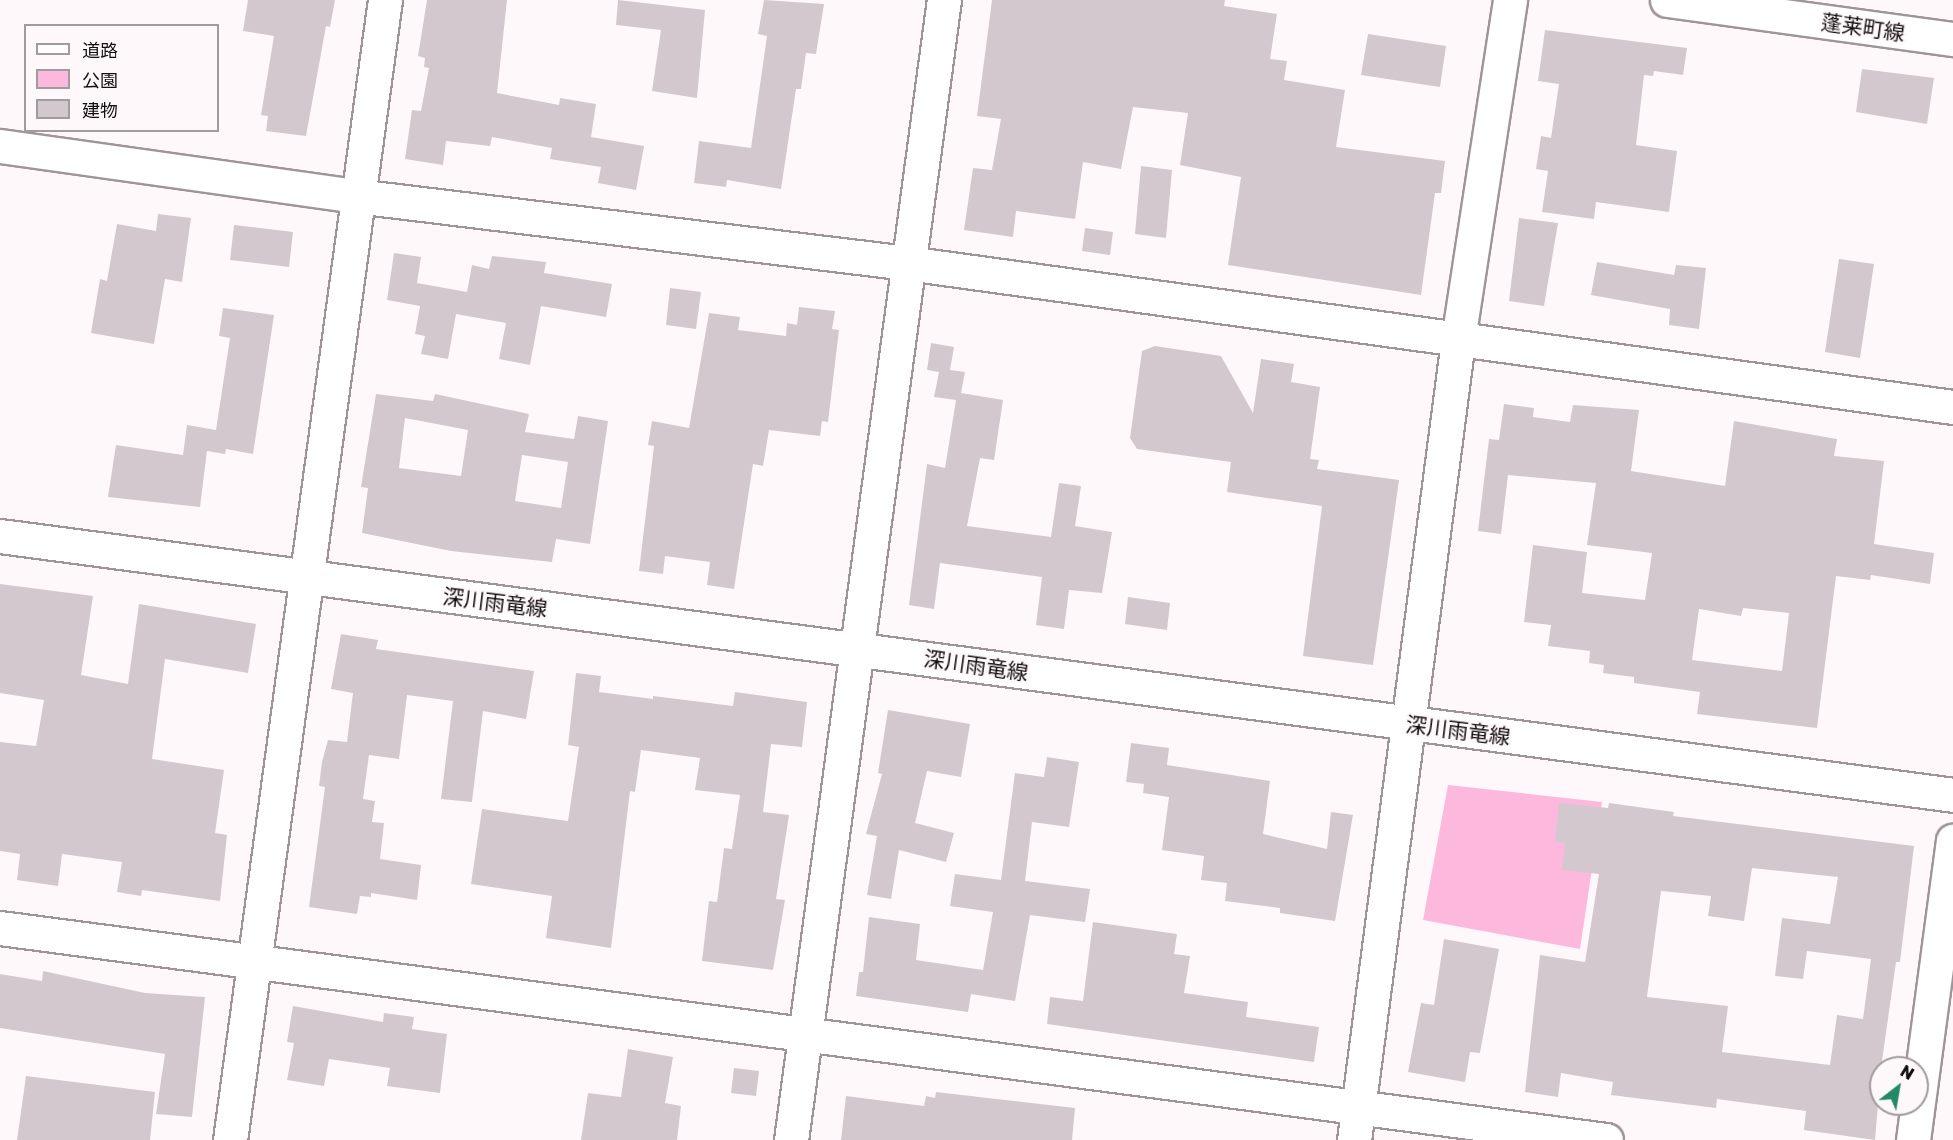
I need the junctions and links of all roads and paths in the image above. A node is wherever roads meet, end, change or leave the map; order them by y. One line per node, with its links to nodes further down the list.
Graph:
1 (385, 0): 8 (street)
2 (944, 0): 9 (street)
3 (1510, 0): 10 (street)
4 (1667, 0): 5 (street, 蓬莱町線)
5 (1836, 11): 6 (street, 蓬莱町線)
6 (1953, 39)
7 (0, 146): 8 (street)
8 (356, 196): 9 (street); 13 (street)
9 (907, 263): 10 (street); 14 (street)
10 (1458, 340): 11 (street); 15 (street)
11 (1953, 407)
12 (0, 536): 13 (street, 深川雨竜線)
13 (306, 577): 14 (street, 深川雨竜線); 19 (street)
14 (857, 649): 15 (street, 深川雨竜線); 20 (street)
15 (1410, 724): 16 (street, 深川雨竜線); 21 (street)
16 (1953, 795)
17 (1953, 841): 26 (street)
18 (0, 928): 19 (street)
19 (254, 961): 20 (street); 22 (street)
20 (806, 1032): 21 (street); 23 (street)
21 (1358, 1108): 24 (street); 25 (street)
22 (230, 1140)
23 (791, 1140)
24 (1354, 1140)
25 (1606, 1140)
26 (1913, 1140)

